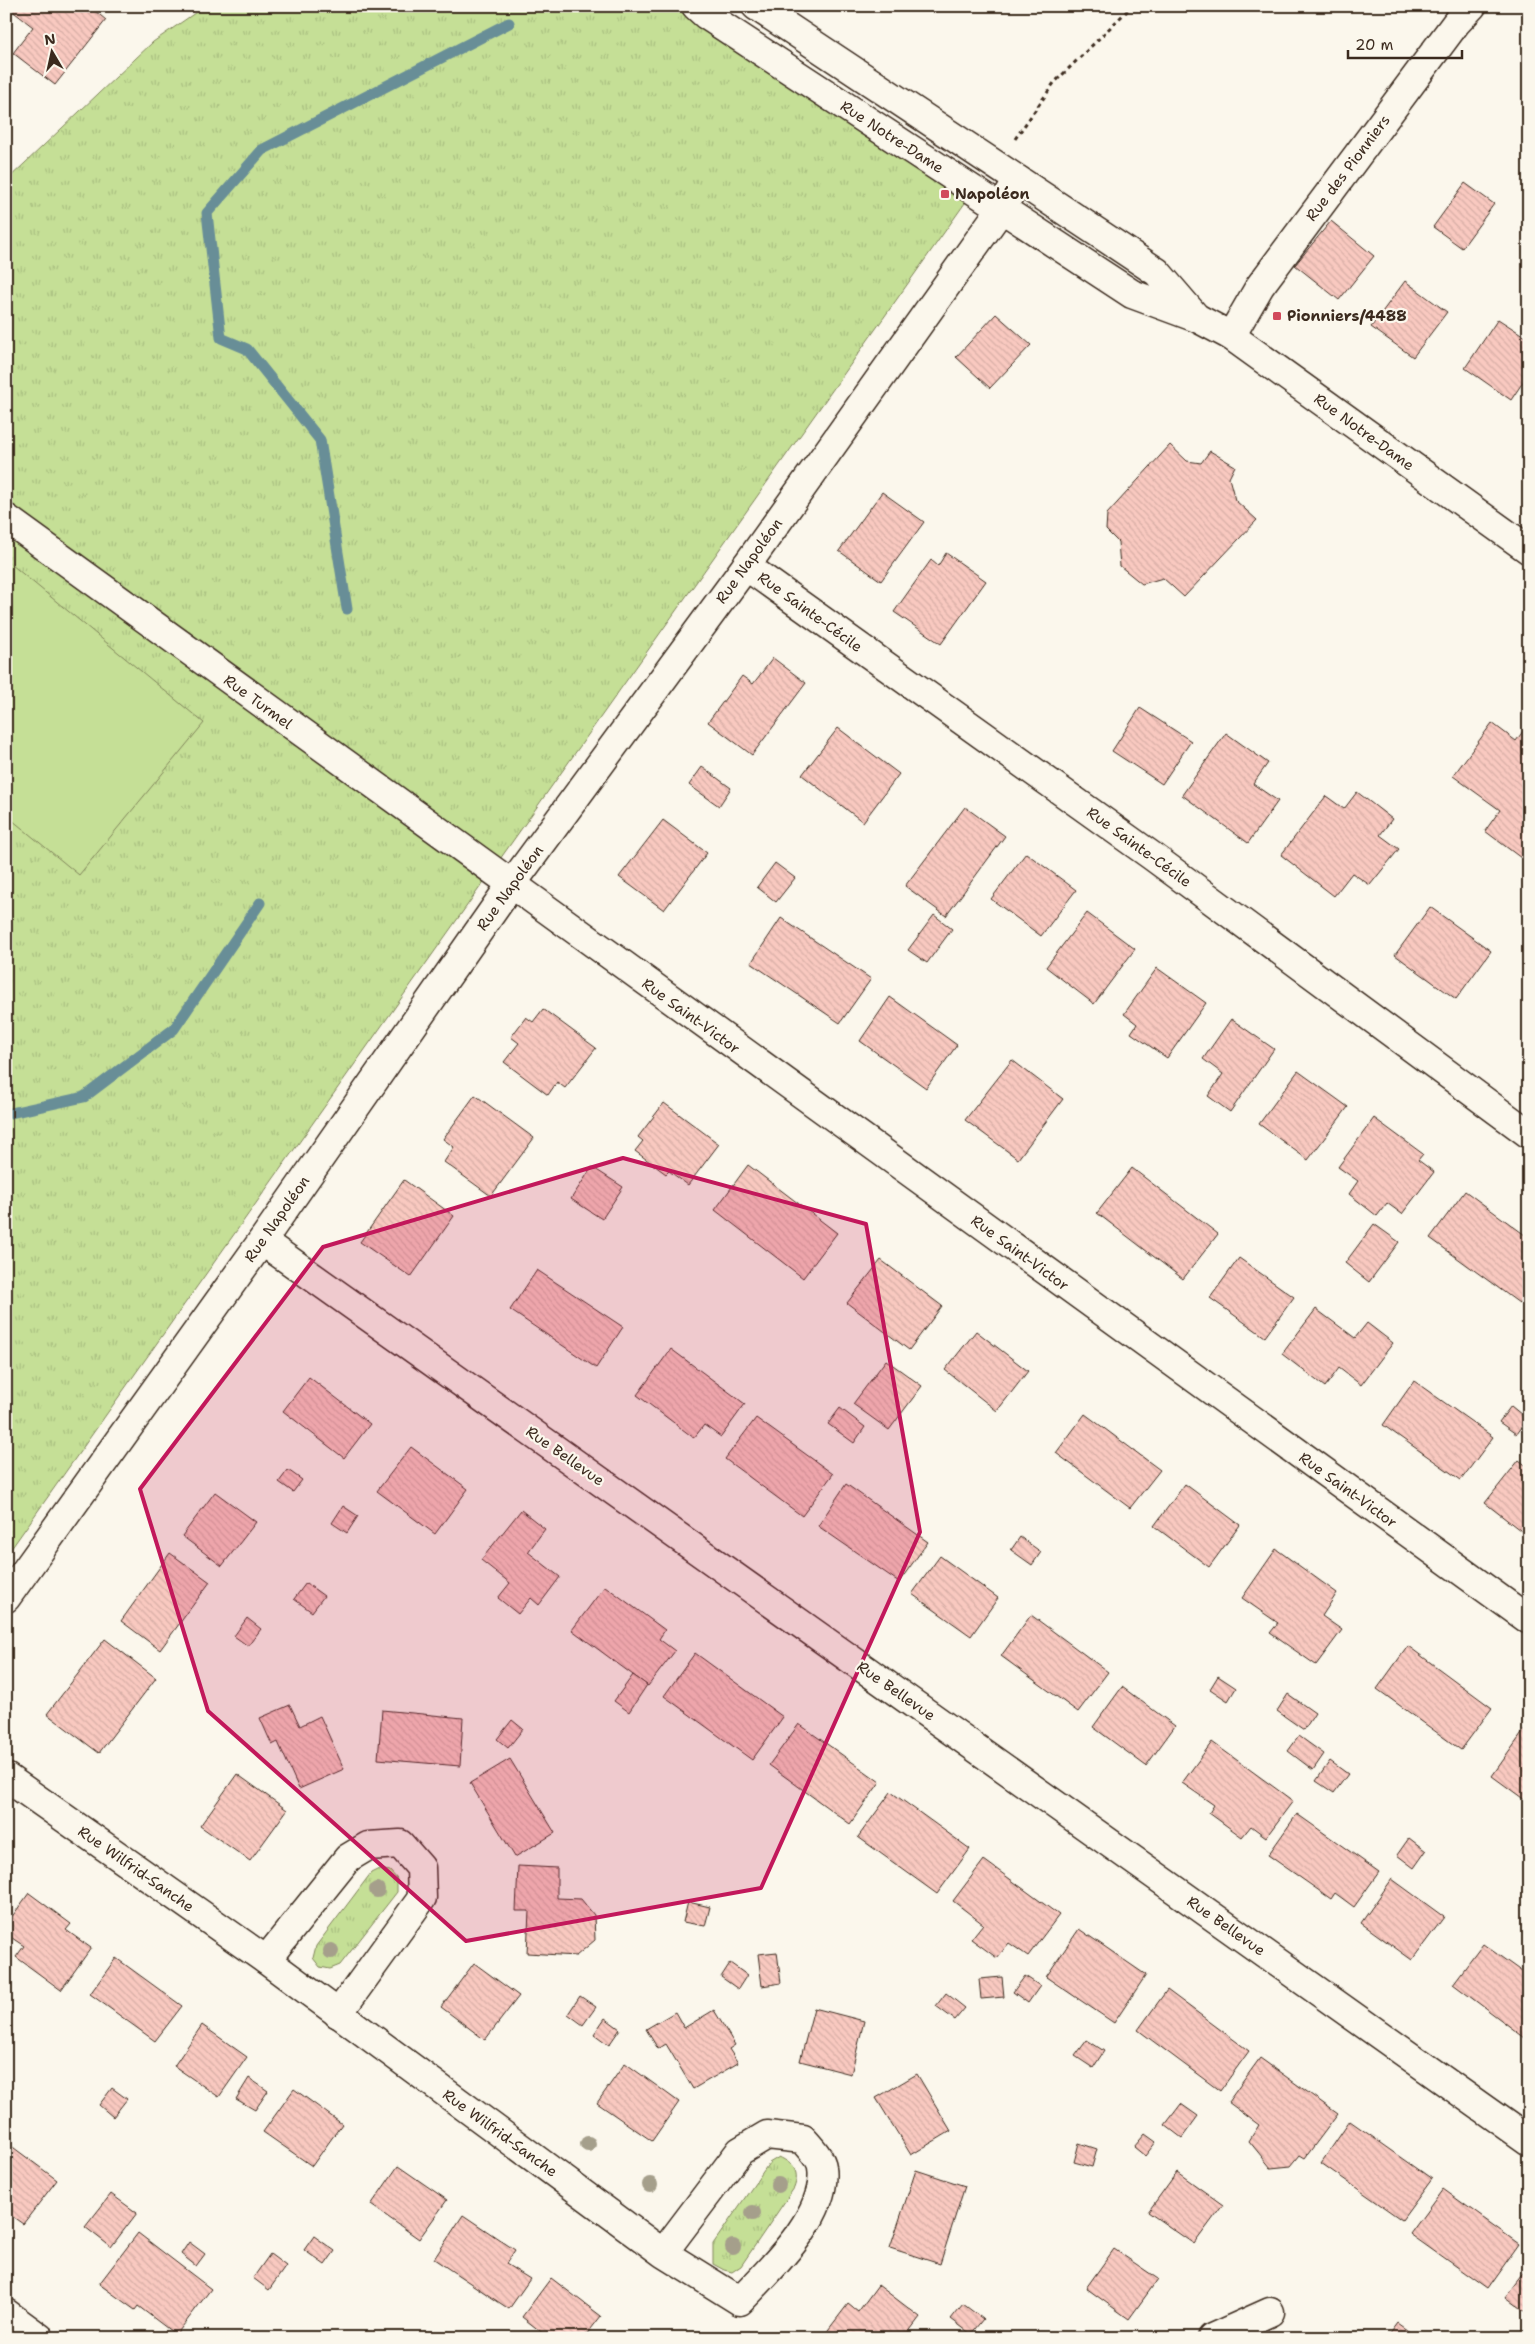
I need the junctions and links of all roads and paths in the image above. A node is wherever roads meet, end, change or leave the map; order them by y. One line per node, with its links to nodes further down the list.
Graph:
1 (696, 6): 6 (street, Rue Notre-Dame)
2 (756, 6): 5 (street, Rue Notre-Dame)
3 (1132, 6): 5 (path)
4 (1472, 6): 8 (street, Rue des Pionniers)
5 (1007, 173): 6 (street, Rue Napoléon); 7 (street, Rue Notre-Dame)
6 (1001, 209): 7 (street, Rue Notre-Dame); 11 (street, Rue Napoléon)
7 (1197, 318): 8 (street, Rue Notre-Dame)
8 (1231, 336): 10 (street, Rue Notre-Dame)
9 (6, 518): 12 (street, Rue Turmel)
10 (1529, 550)
11 (746, 566): 12 (street, Rue Napoléon); 13 (street, Rue Sainte-Cécile)
12 (511, 885): 14 (street, Rue Napoléon); 16 (street, Rue Saint-Victor)
13 (1529, 1134)
14 (262, 1241): 15 (street, Rue Napoléon); 20 (street, Rue Bellevue)
15 (6, 1598)
16 (1529, 1620)
17 (6, 1777): 18 (street, Rue Wilfrid-Sanche)
18 (266, 1960): 19 (street, Rue Wilfrid-Sanche); 19 (street)
19 (338, 2014): 21 (street, Rue Wilfrid-Sanche)
20 (1529, 2141)
21 (663, 2253): 21 (street, Rue Wilfrid-Sanche)
22 (1270, 2312): 25 (street)
23 (6, 2313): 24 (street)
24 (40, 2338)
25 (1212, 2338)

